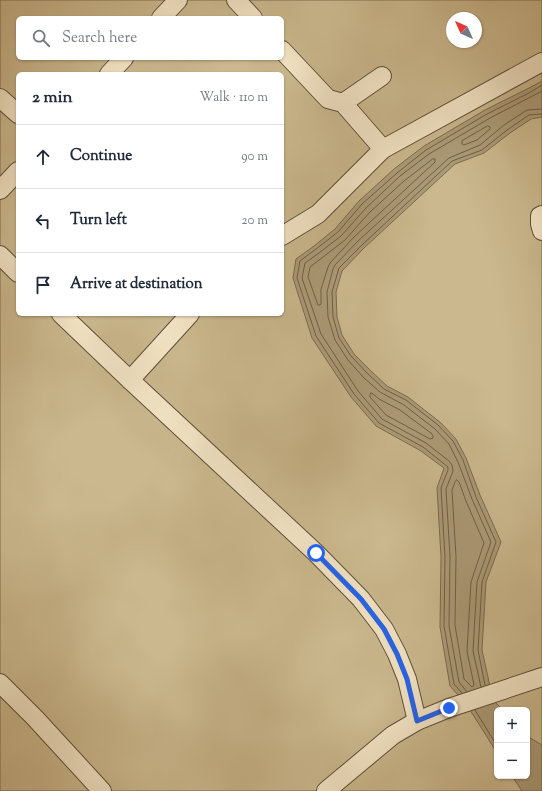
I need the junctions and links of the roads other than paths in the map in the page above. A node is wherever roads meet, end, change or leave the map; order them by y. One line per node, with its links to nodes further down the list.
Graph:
1 (178, 0): 3 (street)
2 (236, 0): 4 (street)
3 (163, 16)
4 (251, 16)
5 (284, 52): 11 (street)
6 (122, 60): 8 (street)
7 (542, 62): 13 (street)
8 (111, 72)
9 (382, 76): 11 (street)
10 (0, 98): 12 (street)
11 (343, 103): 13 (street)
12 (16, 112)
13 (384, 149): 18 (street)
14 (16, 173): 15 (street)
15 (0, 190)
16 (542, 215): 17 (street)
17 (542, 231)
18 (284, 235)
19 (0, 255): 20 (street)
20 (16, 271)
21 (63, 316): 23 (street)
22 (188, 316): 23 (street)
23 (130, 380): 26 (street)
24 (542, 677): 26 (street)
25 (0, 684): 27 (street)
26 (417, 721): 28 (street)
27 (102, 791)
28 (326, 791)

